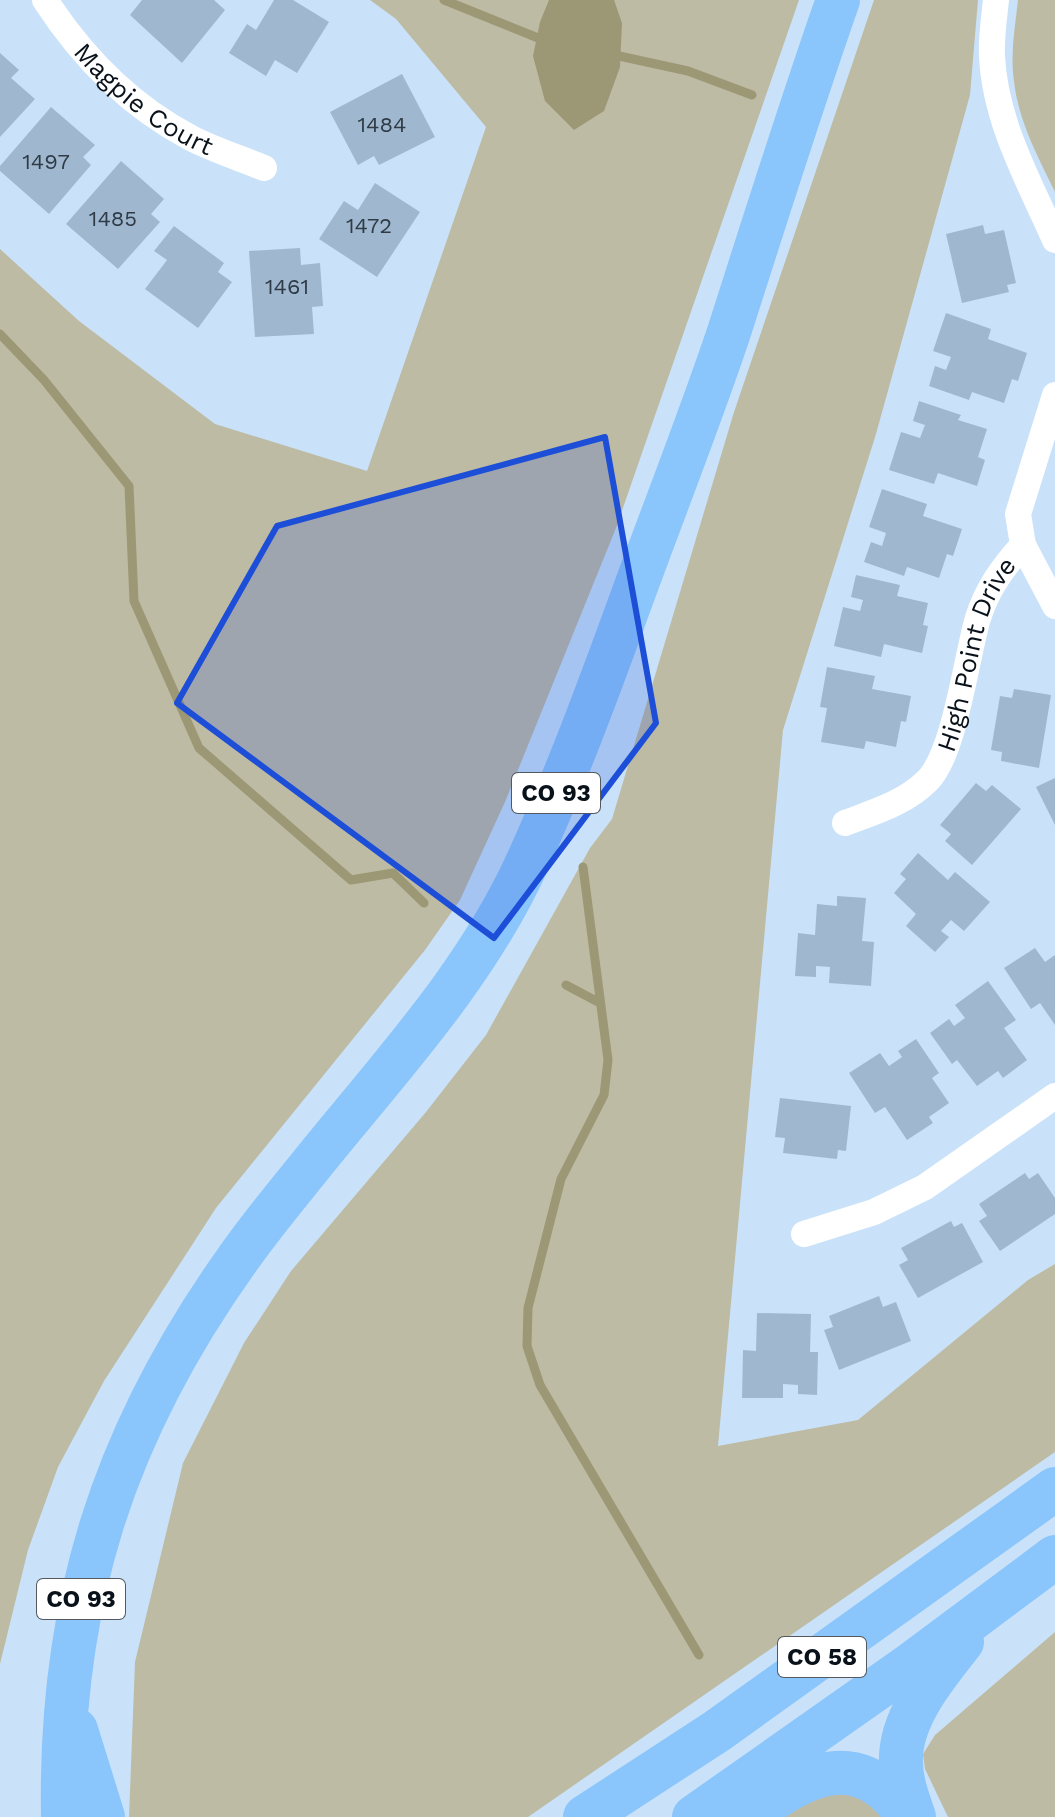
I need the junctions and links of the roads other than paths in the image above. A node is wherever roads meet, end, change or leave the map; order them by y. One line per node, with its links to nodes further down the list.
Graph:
1 (45, 0): 4 (street, Magpie Court)
2 (838, 0): 15 (highway, CO 93)
3 (996, 0): 5 (street)
4 (264, 168)
5 (1055, 240)
6 (1055, 395): 7 (street, High Point Drive)
7 (1023, 545): 8 (street); 9 (street, High Point Drive)
8 (1055, 606)
9 (845, 823)
10 (1055, 1096): 11 (street)
11 (804, 1234)
12 (1055, 1489): 18 (highway, CO 58)
13 (1055, 1557): 14 (highway, CO 58)
14 (1008, 1593): 19 (highway, CO 58); 21 (highway)
15 (67, 1701): 16 (highway, CO 93); 17 (highway)
16 (63, 1817)
17 (103, 1817)
18 (585, 1817)
19 (694, 1817)
20 (747, 1817): 21 (highway)
21 (912, 1817)

